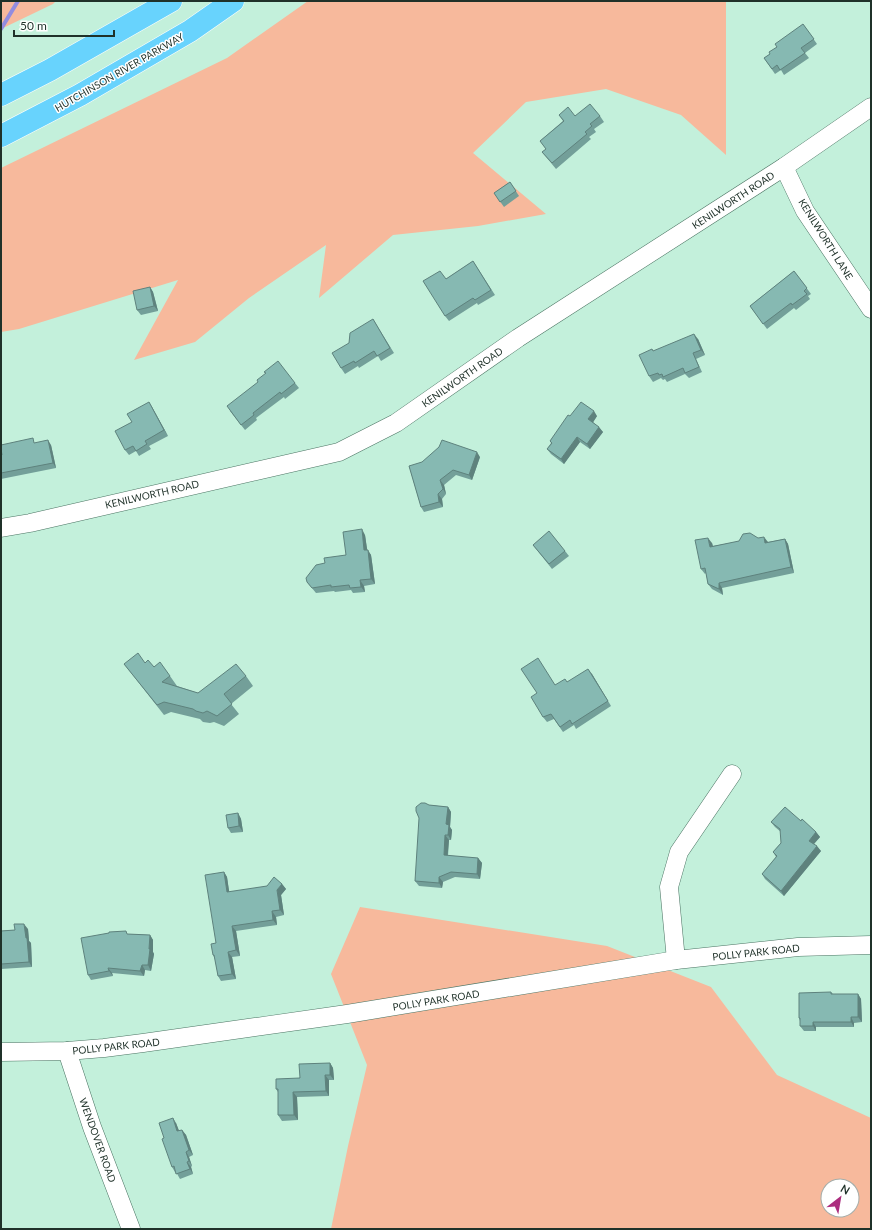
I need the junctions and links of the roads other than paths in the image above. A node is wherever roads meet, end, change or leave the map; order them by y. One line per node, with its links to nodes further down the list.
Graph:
1 (171, 1): 3 (highway)
2 (233, 1): 5 (highway, HUTCHINSON RIVER PARKWAY)
3 (1, 95)
4 (871, 107): 6 (street, KENILWORTH ROAD)
5 (1, 136)
6 (784, 167): 7 (street, KENILWORTH LANE); 8 (street, KENILWORTH ROAD)
7 (871, 309)
8 (1, 528)
9 (732, 774): 11 (street)
10 (871, 945): 11 (street, POLLY PARK ROAD)
11 (676, 960): 12 (street, POLLY PARK ROAD)
12 (67, 1051): 13 (street, POLLY PARK ROAD); 14 (street, WENDOVER ROAD)
13 (1, 1052)
14 (131, 1229)

